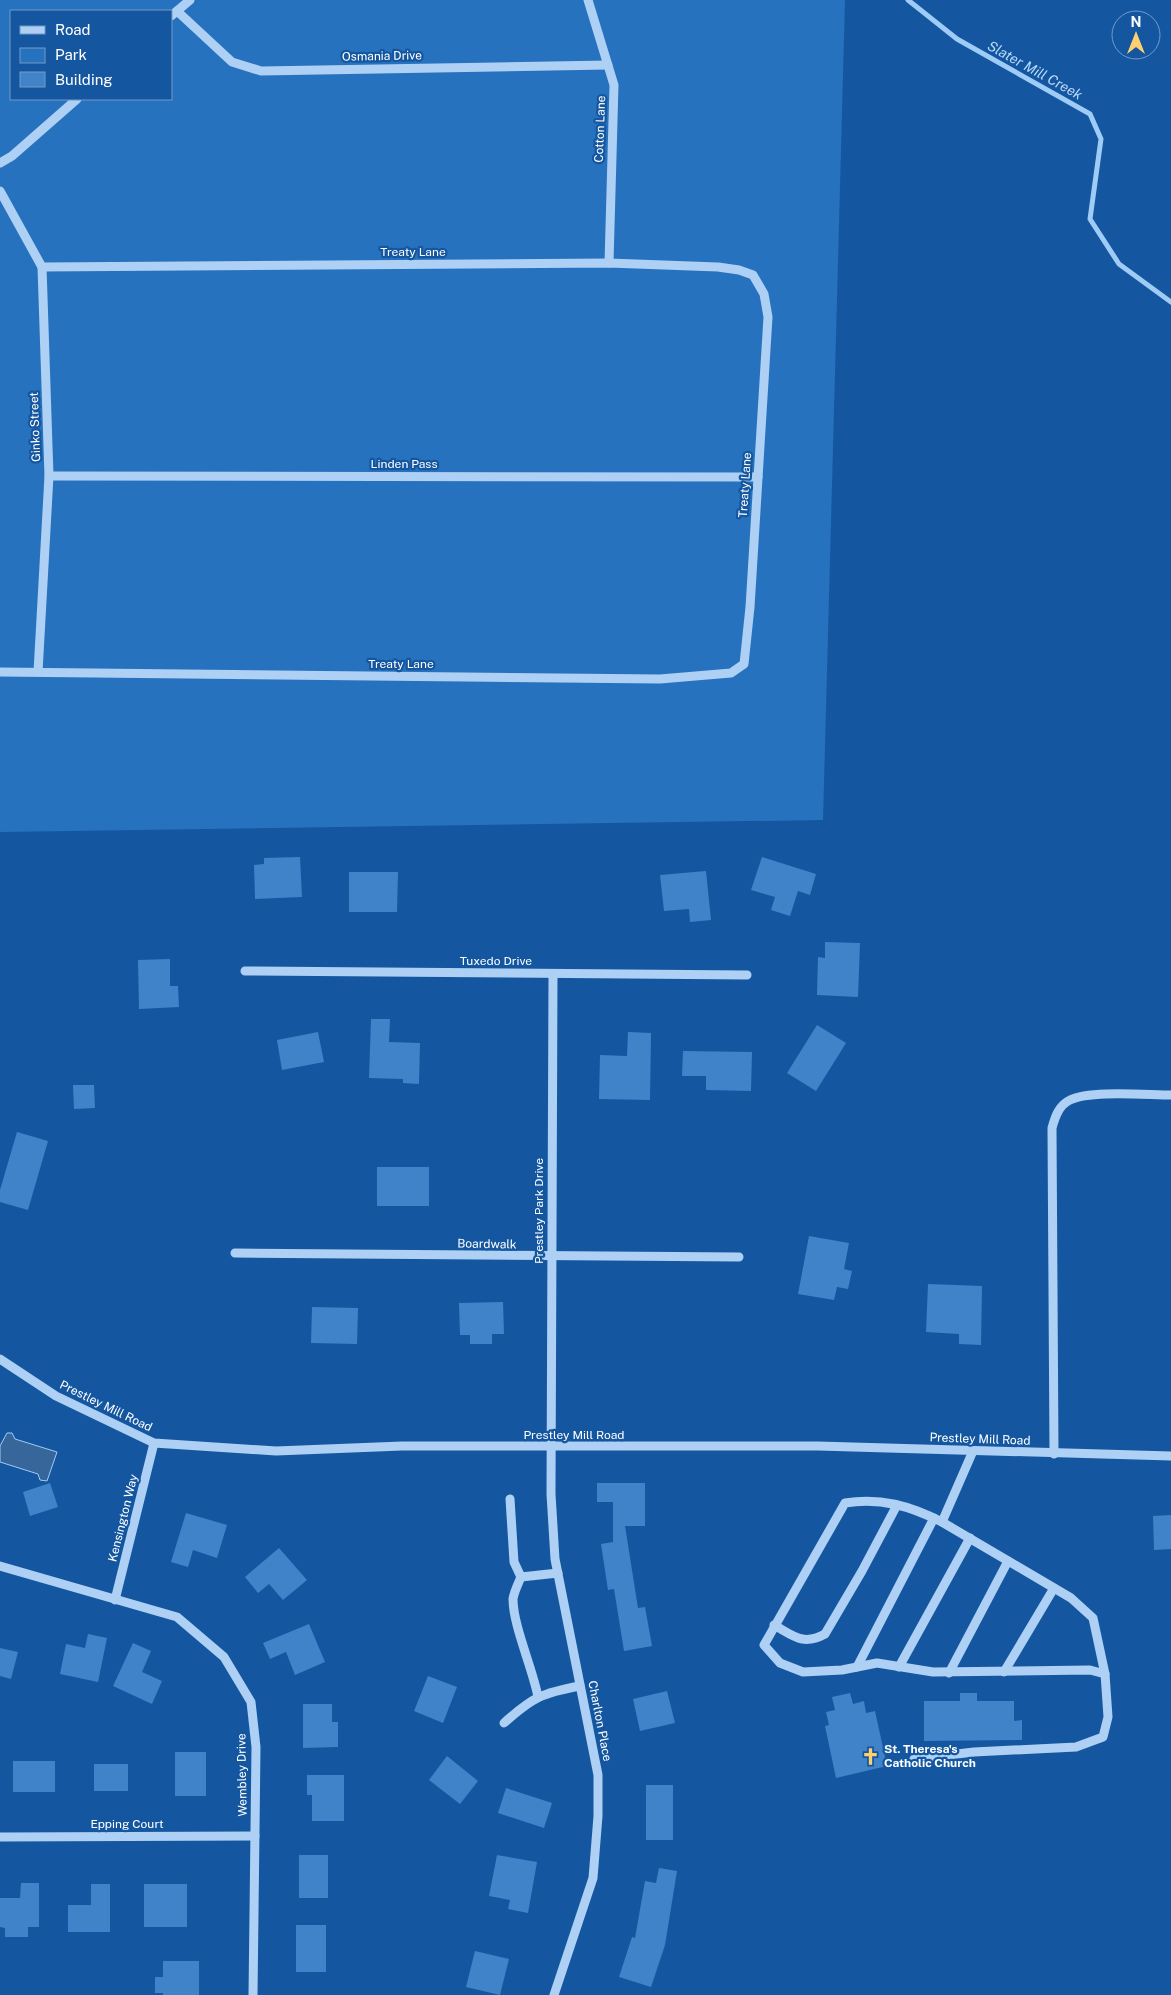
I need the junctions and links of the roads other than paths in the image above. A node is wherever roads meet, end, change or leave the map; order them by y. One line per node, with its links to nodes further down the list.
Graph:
1 (190, 0): 3 (street)
2 (588, 0): 4 (street, Cotton Lane)
3 (174, 14): 4 (street, Osmania Drive)
4 (608, 65): 8 (street, Cotton Lane)
5 (76, 100): 6 (street)
6 (0, 163)
7 (0, 191): 9 (street, Ginko Street)
8 (609, 263): 9 (street, Treaty Lane); 11 (street, Treaty Lane)
9 (42, 267): 10 (street, Ginko Street)
10 (49, 476): 11 (street, Linden Pass); 13 (street, Ginko Street)
11 (758, 477): 13 (street, Treaty Lane)
12 (0, 672): 13 (street, Treaty Lane)
13 (38, 672)
14 (244, 971): 15 (street, Tuxedo Drive)
15 (553, 974): 16 (street, Tuxedo Drive); 19 (street, Prestley Park Drive)
16 (747, 975)
17 (1171, 1095): 25 (street)
18 (235, 1253): 19 (street, Boardwalk)
19 (551, 1257): 20 (street, Boardwalk); 23 (street, Prestley Park Drive)
20 (738, 1257)
21 (0, 1359): 22 (street, Prestley Mill Road)
22 (154, 1444): 23 (street, Prestley Mill Road); 36 (street, Kensington Way)
23 (550, 1448): 24 (street, Prestley Mill Road); 33 (street, Charlton Place)
24 (973, 1451): 25 (street, Prestley Mill Road); 29 (street)
25 (1054, 1454): 26 (street, Prestley Mill Road)
26 (1171, 1456)
27 (510, 1499): 34 (street)
28 (896, 1505): 29 (street); 37 (street); 37 (street)
29 (938, 1520): 30 (street); 38 (street)
30 (970, 1538): 31 (street); 39 (street)
31 (1008, 1560): 35 (street); 41 (street)
32 (0, 1566): 36 (street, Wembley Drive)
33 (558, 1573): 34 (street); 43 (street, Charlton Place)
34 (521, 1577): 44 (street)
35 (1054, 1588): 40 (street); 42 (street)
36 (115, 1600): 47 (street, Wembley Drive)
37 (774, 1625): 38 (street)
38 (857, 1667): 39 (street)
39 (900, 1667): 41 (street)
40 (1004, 1672): 41 (street); 42 (street)
41 (949, 1673)
42 (1105, 1674): 46 (street)
43 (580, 1686): 44 (street); 50 (street, Charlton Place)
44 (538, 1697): 45 (street)
45 (504, 1723)
46 (914, 1759)
47 (255, 1836): 48 (street, Epping Court); 49 (street, Wembley Drive)
48 (0, 1837)
49 (253, 1995)
50 (554, 1995)

